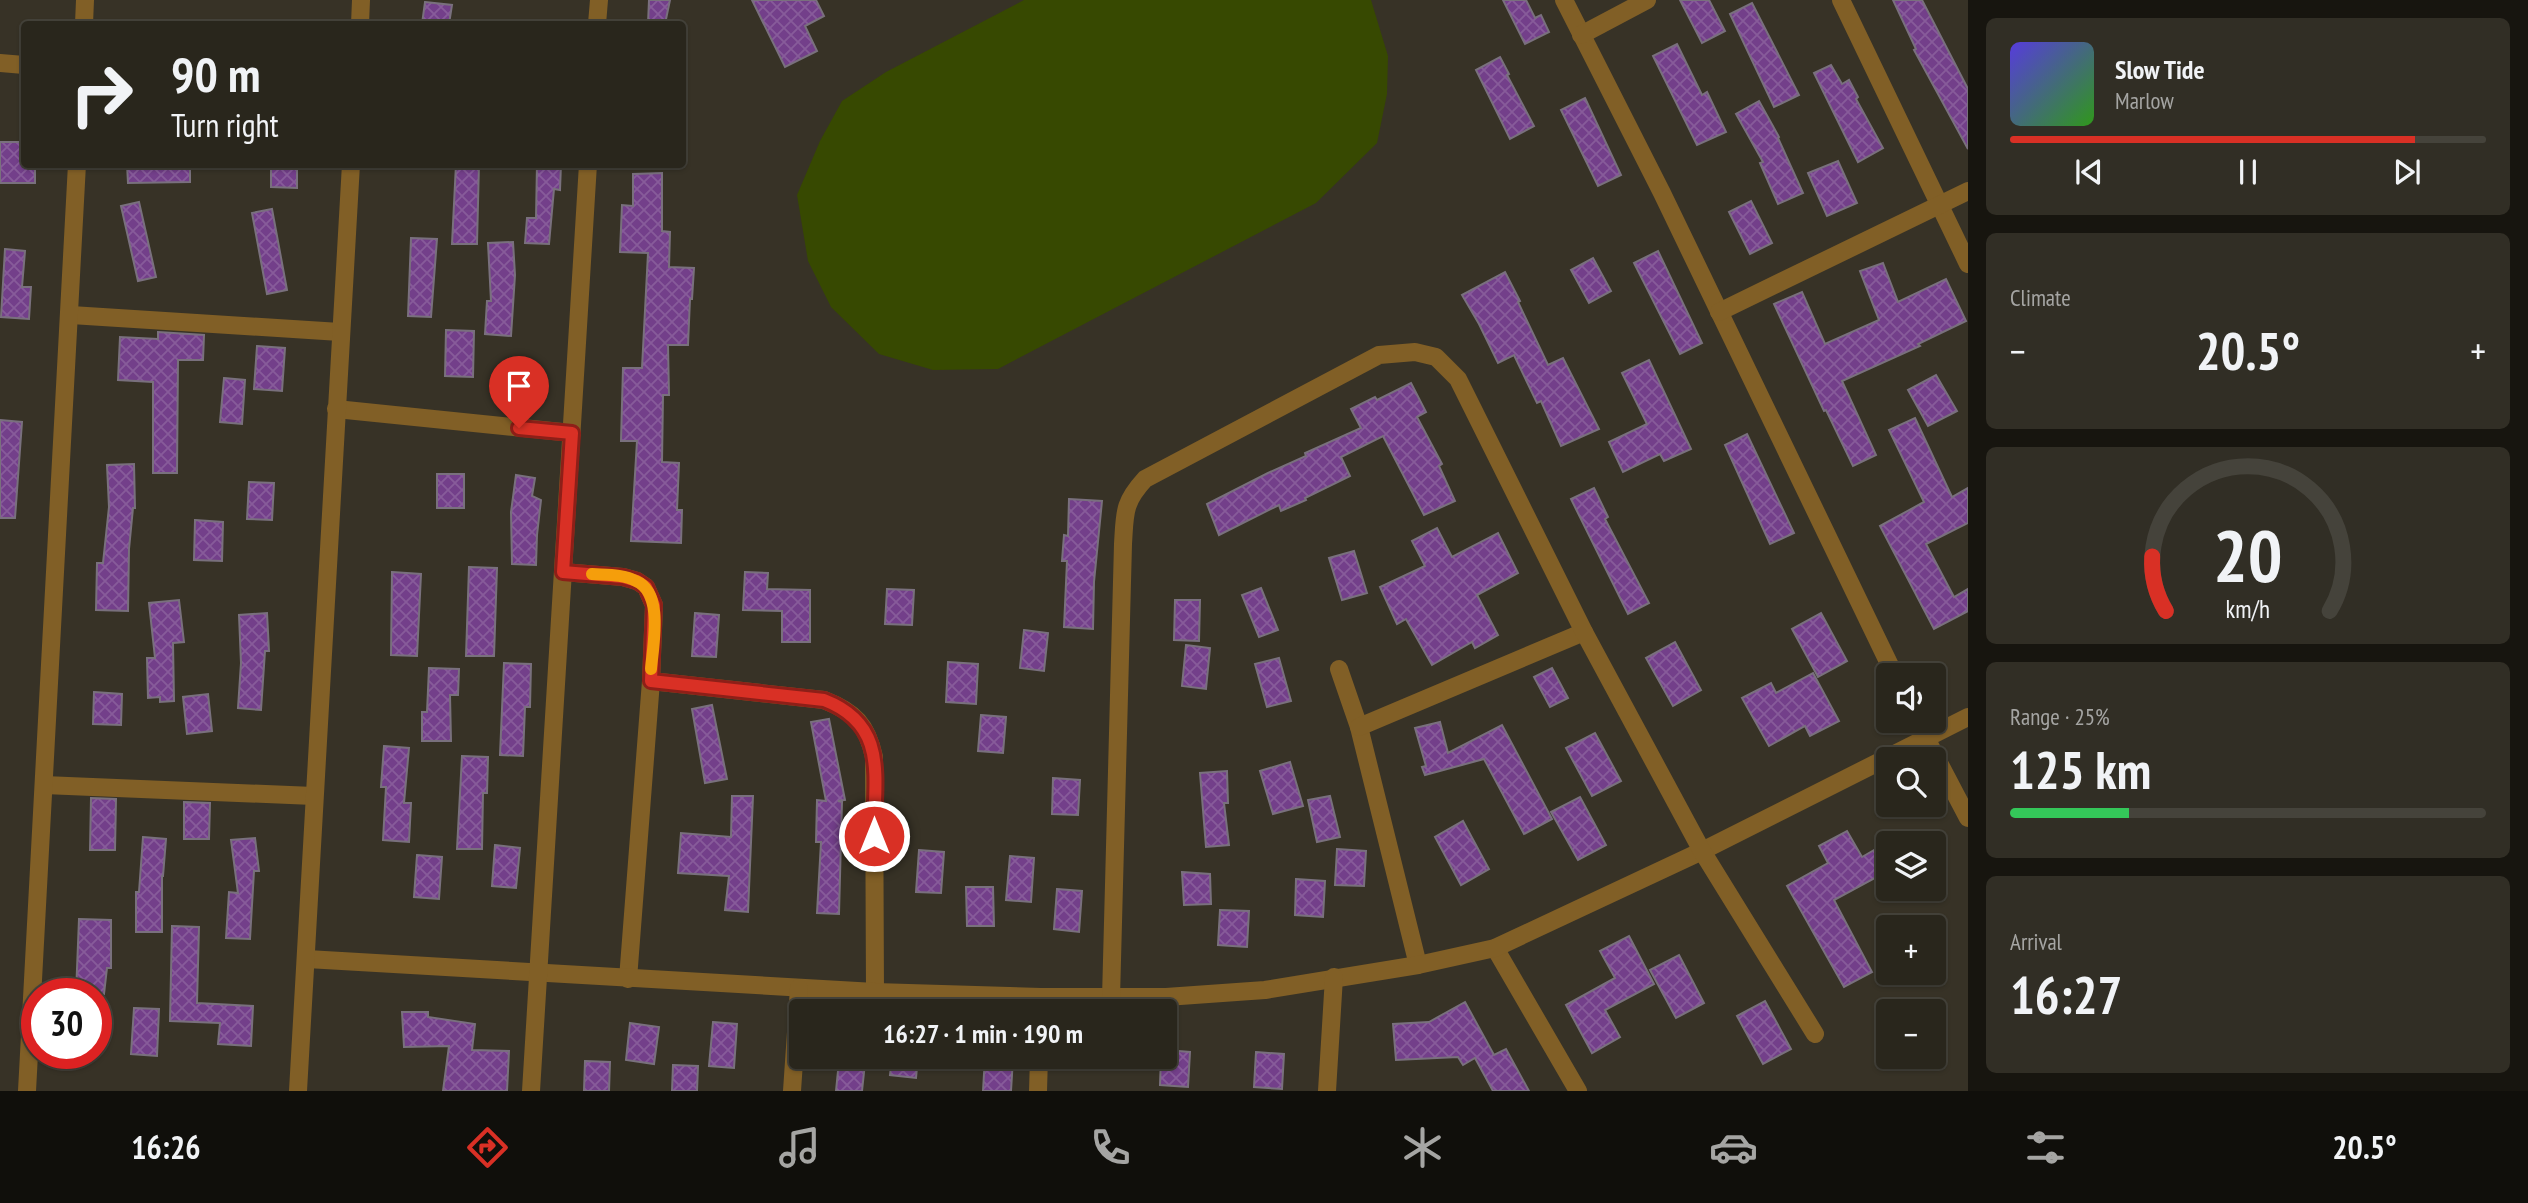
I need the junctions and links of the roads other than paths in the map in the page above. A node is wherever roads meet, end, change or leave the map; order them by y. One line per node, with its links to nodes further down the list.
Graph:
1 (85, 0): 7 (street)
2 (361, 0): 8 (street)
3 (599, 0): 9 (street)
4 (1564, 0): 10 (street)
5 (1647, 0): 10 (street)
6 (1840, 0): 17 (street)
7 (84, 21)
8 (360, 21)
9 (597, 21)
10 (1581, 35): 19 (street)
11 (0, 63): 12 (street)
12 (21, 65)
13 (77, 168): 20 (street)
14 (351, 168): 21 (street)
15 (588, 168): 23 (street)
16 (1968, 191): 17 (street)
17 (1939, 206): 18 (street); 19 (street)
18 (1968, 264)
19 (1719, 312): 26 (street)
20 (71, 315): 21 (street); 33 (street)
21 (340, 332): 22 (street)
22 (337, 409): 23 (street); 34 (street)
23 (572, 433): 24 (street)
24 (563, 572): 28 (street); 40 (street)
25 (1584, 632): 30 (street); 36 (street); 45 (street)
26 (1889, 663)
27 (1339, 669): 30 (street)
28 (651, 681): 42 (street); 44 (street)
29 (1968, 717): 32 (street)
30 (1359, 727): 39 (street)
31 (1923, 733): 32 (street)
32 (1926, 738): 35 (street); 36 (street)
33 (44, 785): 34 (street); 50 (street)
34 (314, 796): 38 (street)
35 (1968, 818)
36 (1702, 851): 37 (street); 48 (street)
37 (1495, 948): 39 (street); 56 (street)
38 (307, 959): 40 (street); 51 (street)
39 (1418, 965): 41 (street)
40 (536, 974): 42 (street); 52 (street)
41 (1334, 977): 45 (street); 55 (street)
42 (628, 979): 43 (street)
43 (799, 988): 44 (street); 53 (street)
44 (875, 992): 46 (street)
45 (1111, 998): 47 (street)
46 (972, 999)
47 (1099, 999)
48 (1815, 1034)
49 (1039, 1069): 54 (street)
50 (27, 1091)
51 (298, 1091)
52 (531, 1091)
53 (792, 1091)
54 (1038, 1091)
55 (1327, 1091)
56 (1578, 1091)

